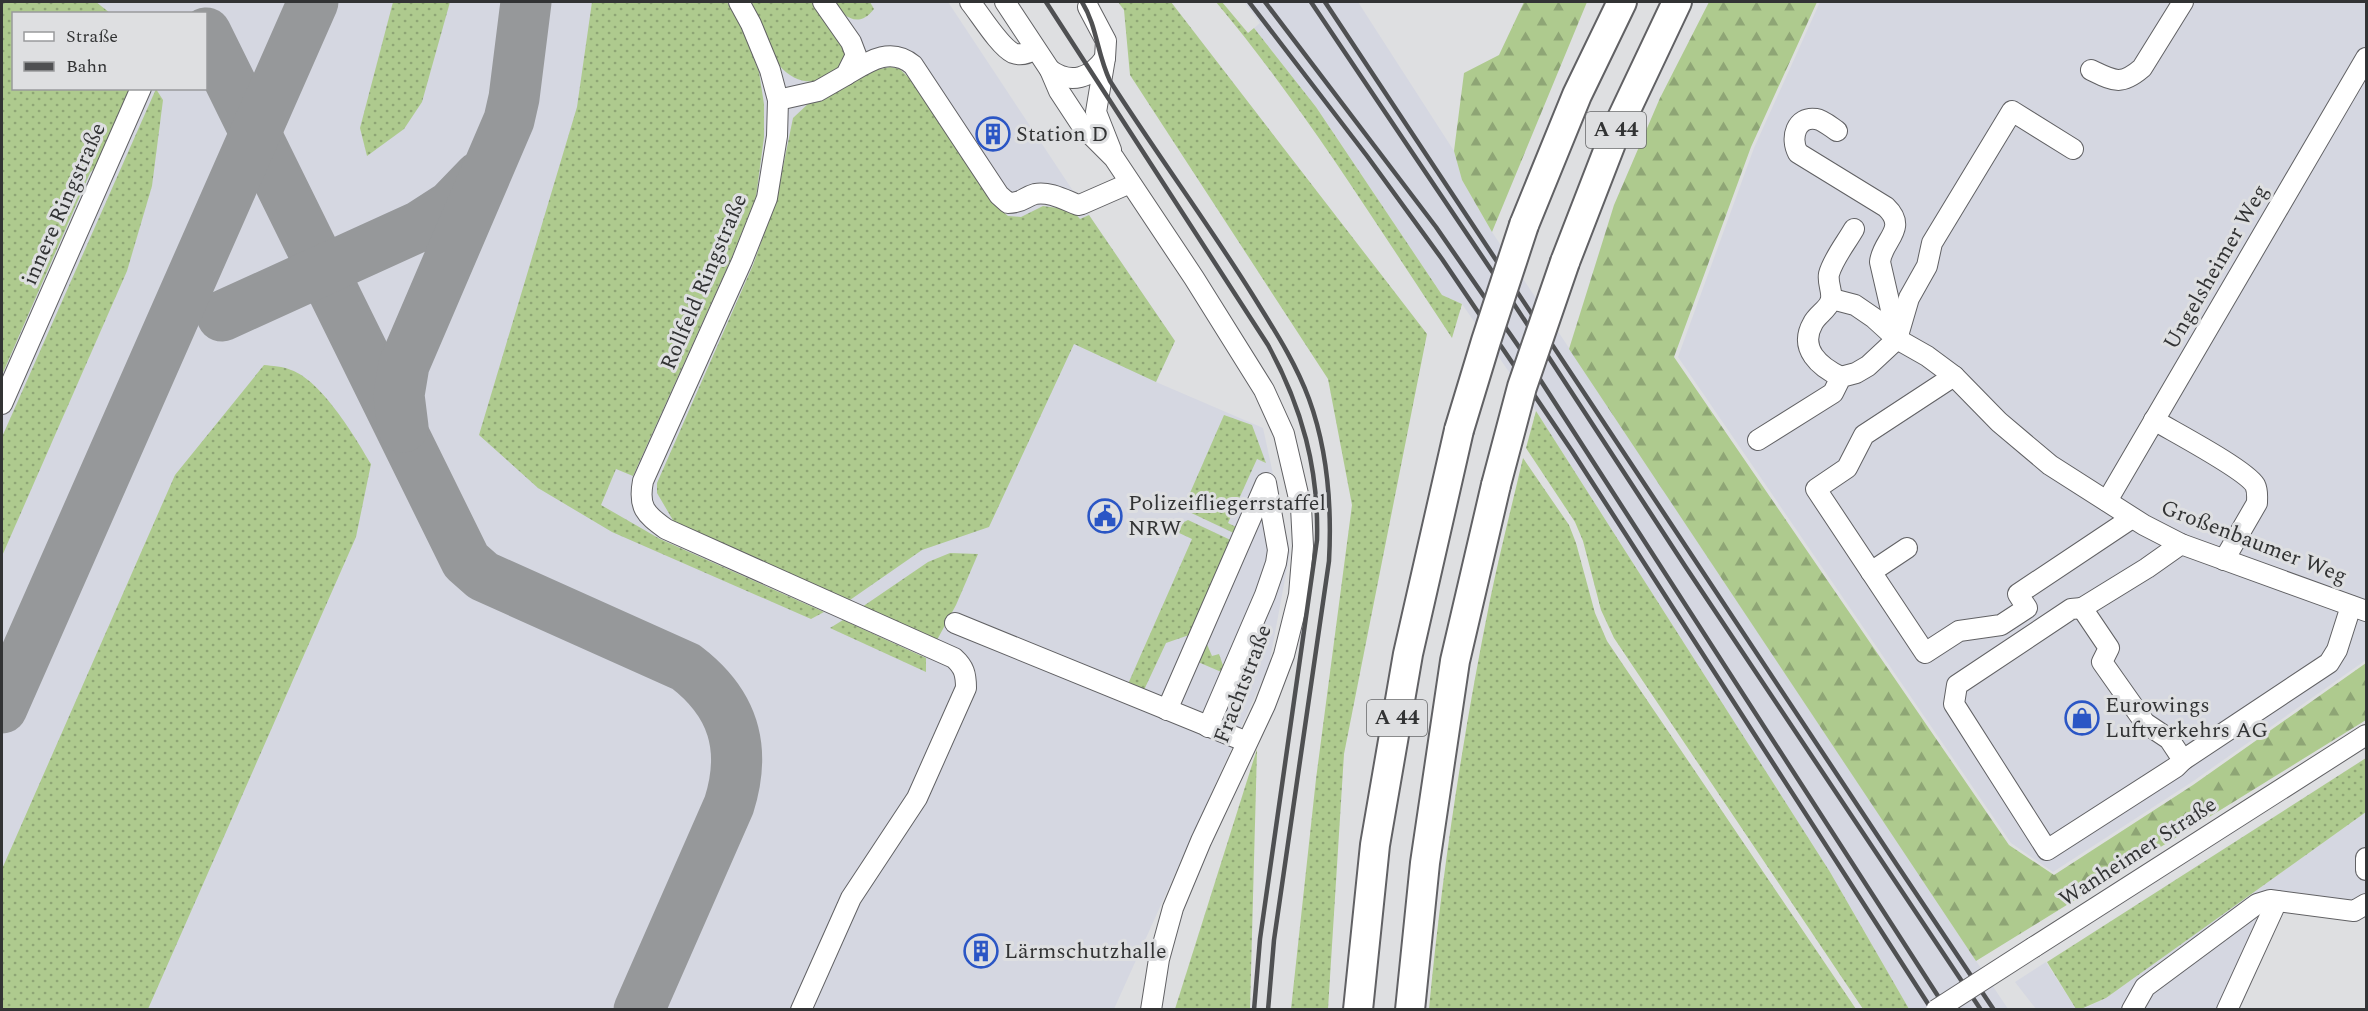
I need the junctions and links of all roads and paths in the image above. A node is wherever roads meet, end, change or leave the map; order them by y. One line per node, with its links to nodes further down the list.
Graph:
1 (739, 2): 17 (street, Rollfeld Ringstraße)
2 (823, 2): 14 (street)
3 (970, 2): 9 (street)
4 (1005, 2): 9 (street, Frachtstraße)
5 (1622, 2): 50 (highway, A 44, bridge)
6 (1677, 2): 51 (highway, A 44, bridge)
7 (2183, 2): 13 (street)
8 (1088, 7): 10 (street, Frachtstraße)
9 (1035, 49): 12 (street, Frachtstraße)
10 (1105, 58): 12 (street); 20 (street, Frachtstraße)
11 (2367, 58): 15 (street, Ungelsheimer Weg)
12 (1050, 70): 20 (street, Frachtstraße)
13 (2091, 70)
14 (846, 75): 17 (street); 21 (street)
15 (2360, 83): 28 (street, Ungelsheimer Weg)
16 (140, 90): 27 (street, innere Ringstraße)
17 (778, 100): 48 (street, Rollfeld Ringstraße)
18 (1837, 131): 24 (street)
19 (2073, 149): 24 (street)
20 (1114, 158): 21 (street, Frachtstraße)
21 (1130, 183): 42 (street, Frachtstraße)
22 (1854, 229): 23 (street)
23 (1832, 299): 24 (street); 26 (street)
24 (1897, 339): 25 (street, Großenbaumer Weg); 26 (street)
25 (1954, 376): 30 (street, Großenbaumer Weg); 35 (street)
26 (1841, 377): 29 (street)
27 (2, 404)
28 (2159, 413): 30 (street, Ungelsheimer Weg); 34 (street)
29 (1758, 440)
30 (2107, 501): 31 (street, Großenbaumer Weg)
31 (2132, 518): 32 (street, Großenbaumer Weg); 35 (street)
32 (2181, 544): 34 (street, Großenbaumer Weg); 36 (street)
33 (1907, 548): 35 (street)
34 (2224, 560): 37 (street, Großenbaumer Weg)
35 (1871, 572)
36 (2082, 608): 43 (street); 43 (street)
37 (2359, 609): 43 (street)
38 (955, 623): 39 (street)
39 (1167, 710): 40 (street); 40 (street)
40 (1208, 727): 42 (street)
41 (2367, 735): 52 (street, Wanheimer Straße, bridge)
42 (1247, 742): 49 (street, Frachtstraße)
43 (2183, 760)
44 (2367, 858): 45 (street)
45 (2367, 870)
46 (2274, 900): 47 (street); 53 (street); 54 (street)
47 (2367, 904)
48 (801, 1010)
49 (1151, 1010)
50 (1358, 1010)
51 (1410, 1010)
52 (1936, 1010)
53 (2132, 1010)
54 (2227, 1010)

